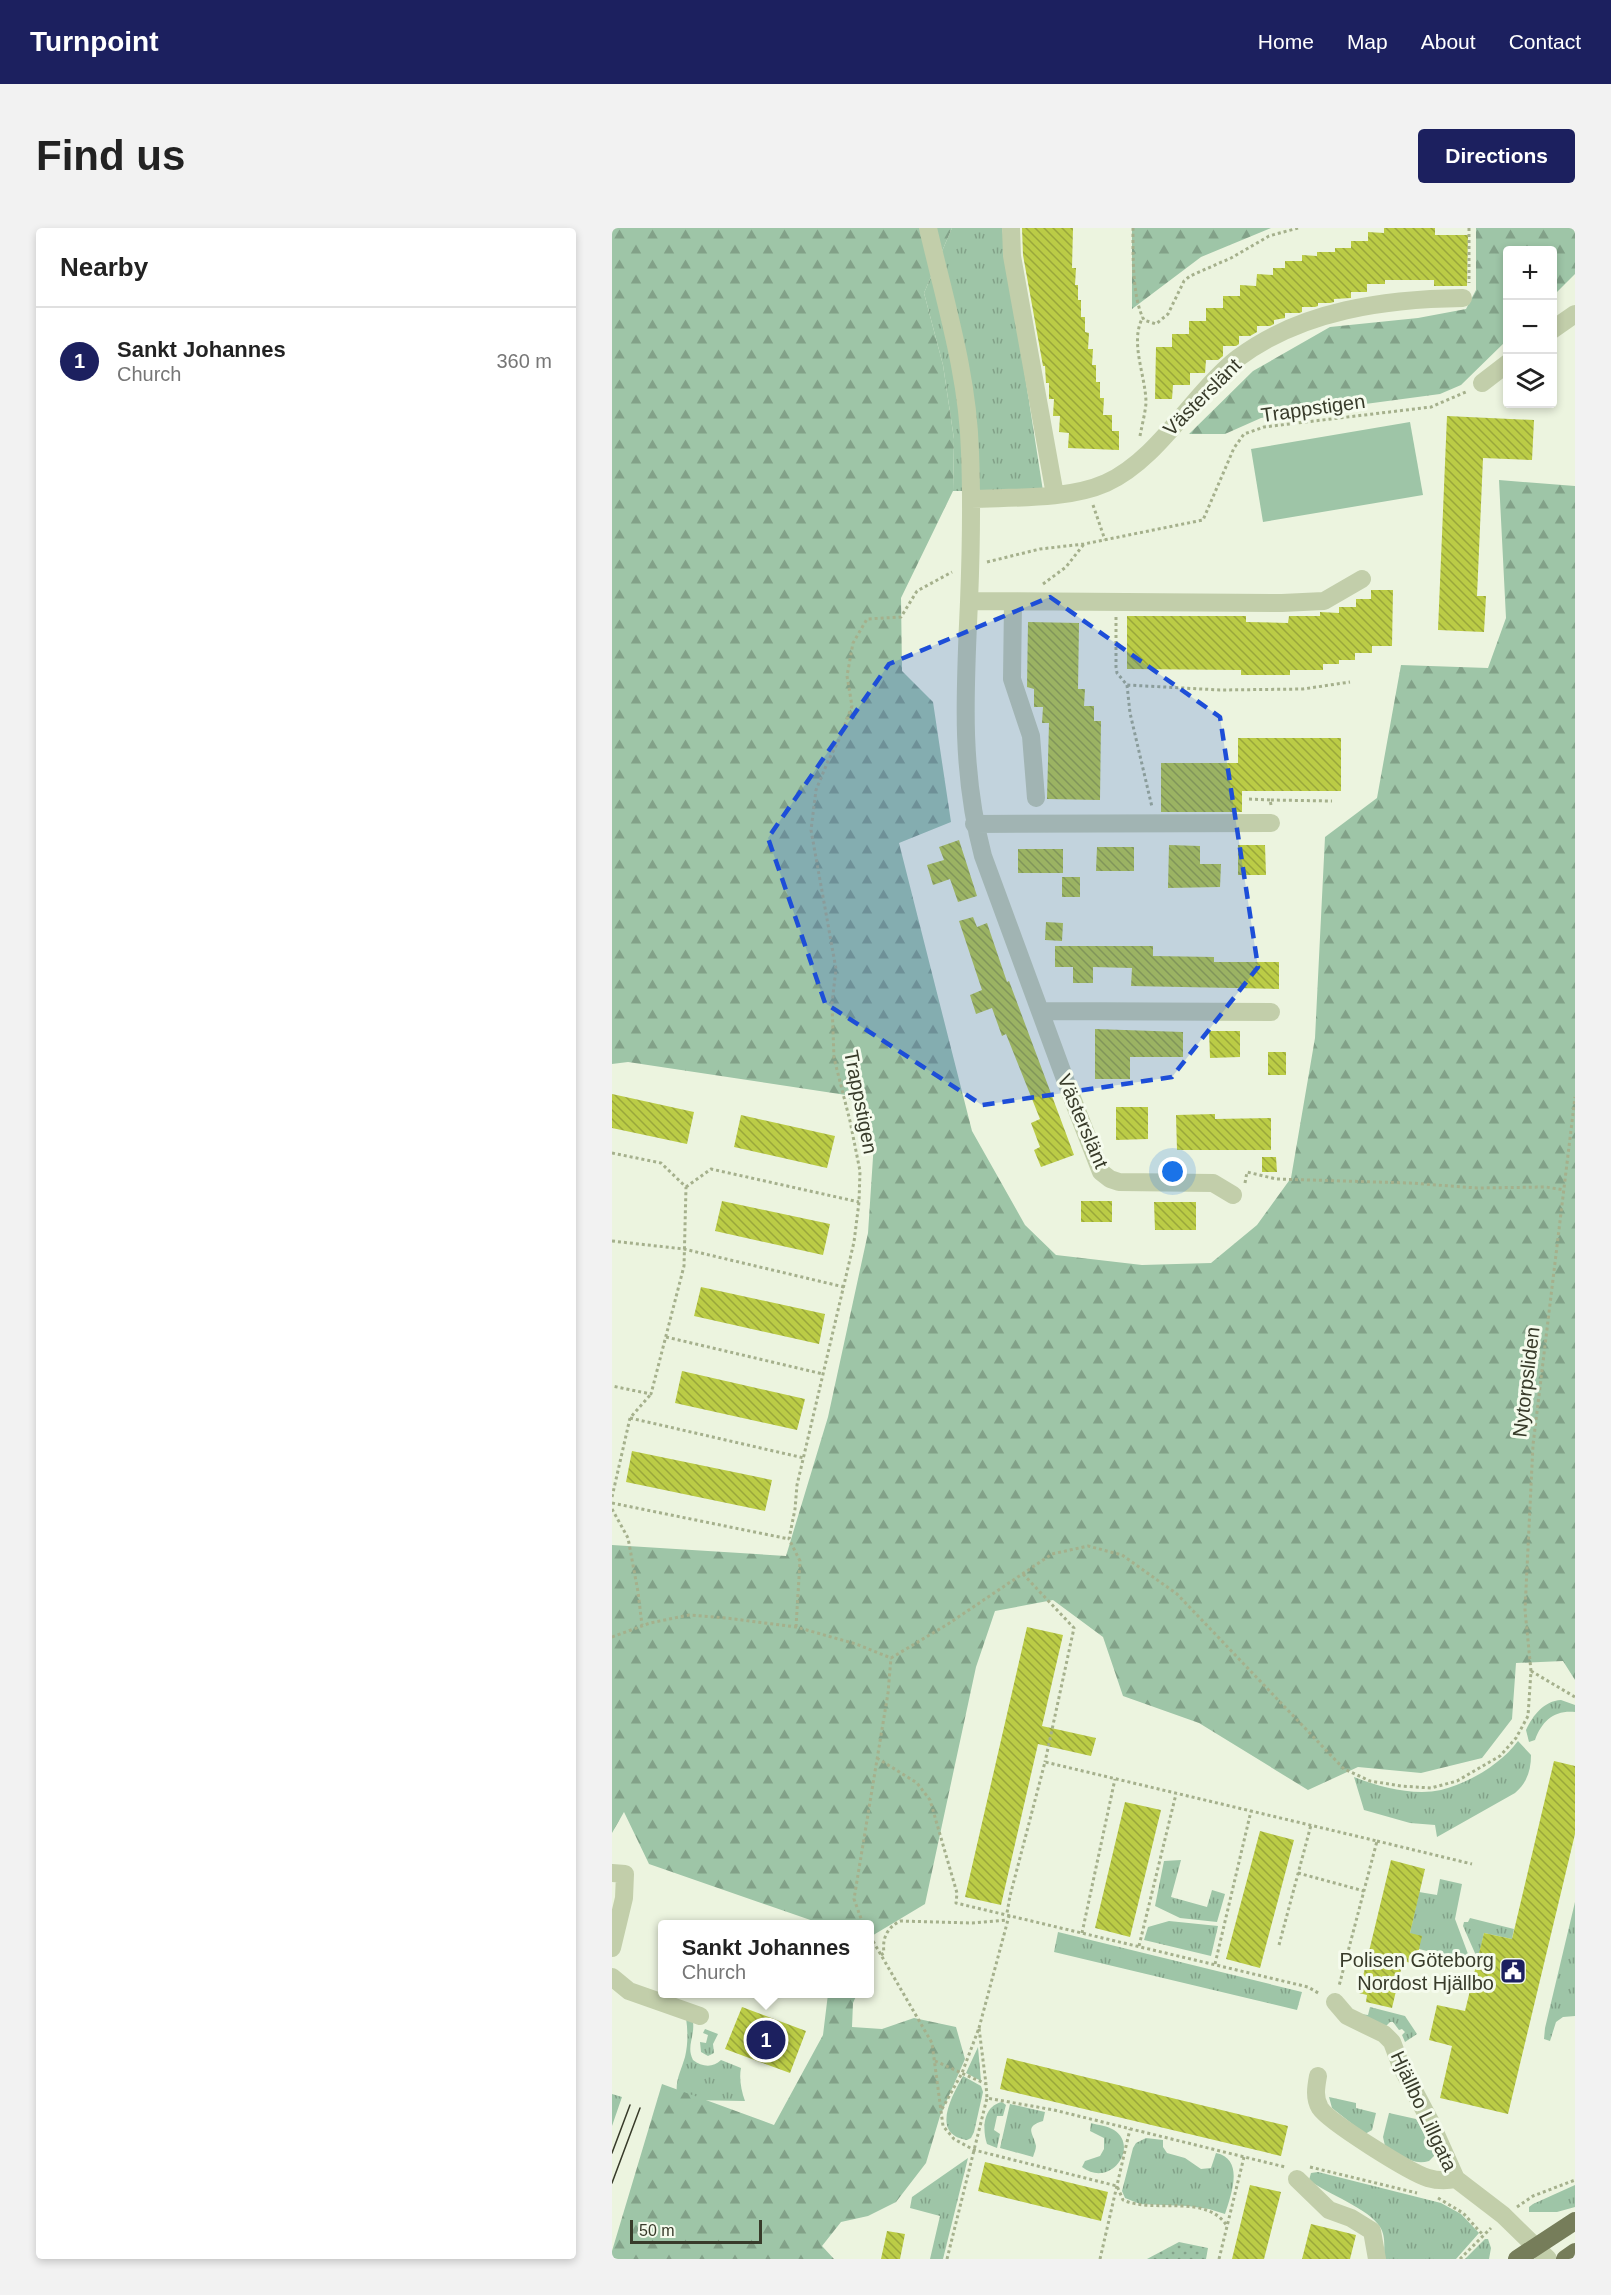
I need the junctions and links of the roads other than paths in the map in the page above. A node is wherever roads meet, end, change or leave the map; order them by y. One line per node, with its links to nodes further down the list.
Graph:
1 (928, 228): 9 (street, Västerslänt)
2 (1011, 228): 8 (street)
3 (1463, 298): 8 (street, Västerslänt)
4 (1575, 314): 5 (street)
5 (1557, 327)
6 (1503, 367): 7 (street)
7 (1482, 383)
8 (1055, 495): 9 (street, Västerslänt)
9 (971, 499): 11 (street, Västerslänt)
10 (1362, 579): 12 (street)
11 (969, 601): 12 (street); 15 (street, Västerslänt)
12 (1020, 602): 13 (street)
13 (1036, 798)
14 (1271, 823): 15 (street)
15 (974, 824): 16 (street, Västerslänt)
16 (1041, 1011): 17 (street); 18 (street, Västerslänt)
17 (1271, 1012)
18 (1233, 1195)
19 (612, 1873): 20 (street)
20 (612, 1948)
21 (612, 1977): 23 (street)
22 (1335, 2002): 26 (street, Hjällbo Lillgata)
23 (700, 2016)
24 (1318, 2076): 26 (street, Hjällbo Lillgata)
25 (1295, 2169): 30 (street)
26 (1456, 2179): 29 (street, Hjällbo Lillgata)
27 (1575, 2221): 29 (main road)
28 (1575, 2252): 32 (main road)
29 (1542, 2253): 31 (main road)
30 (1377, 2259)
31 (1517, 2259)
32 (1564, 2259)

